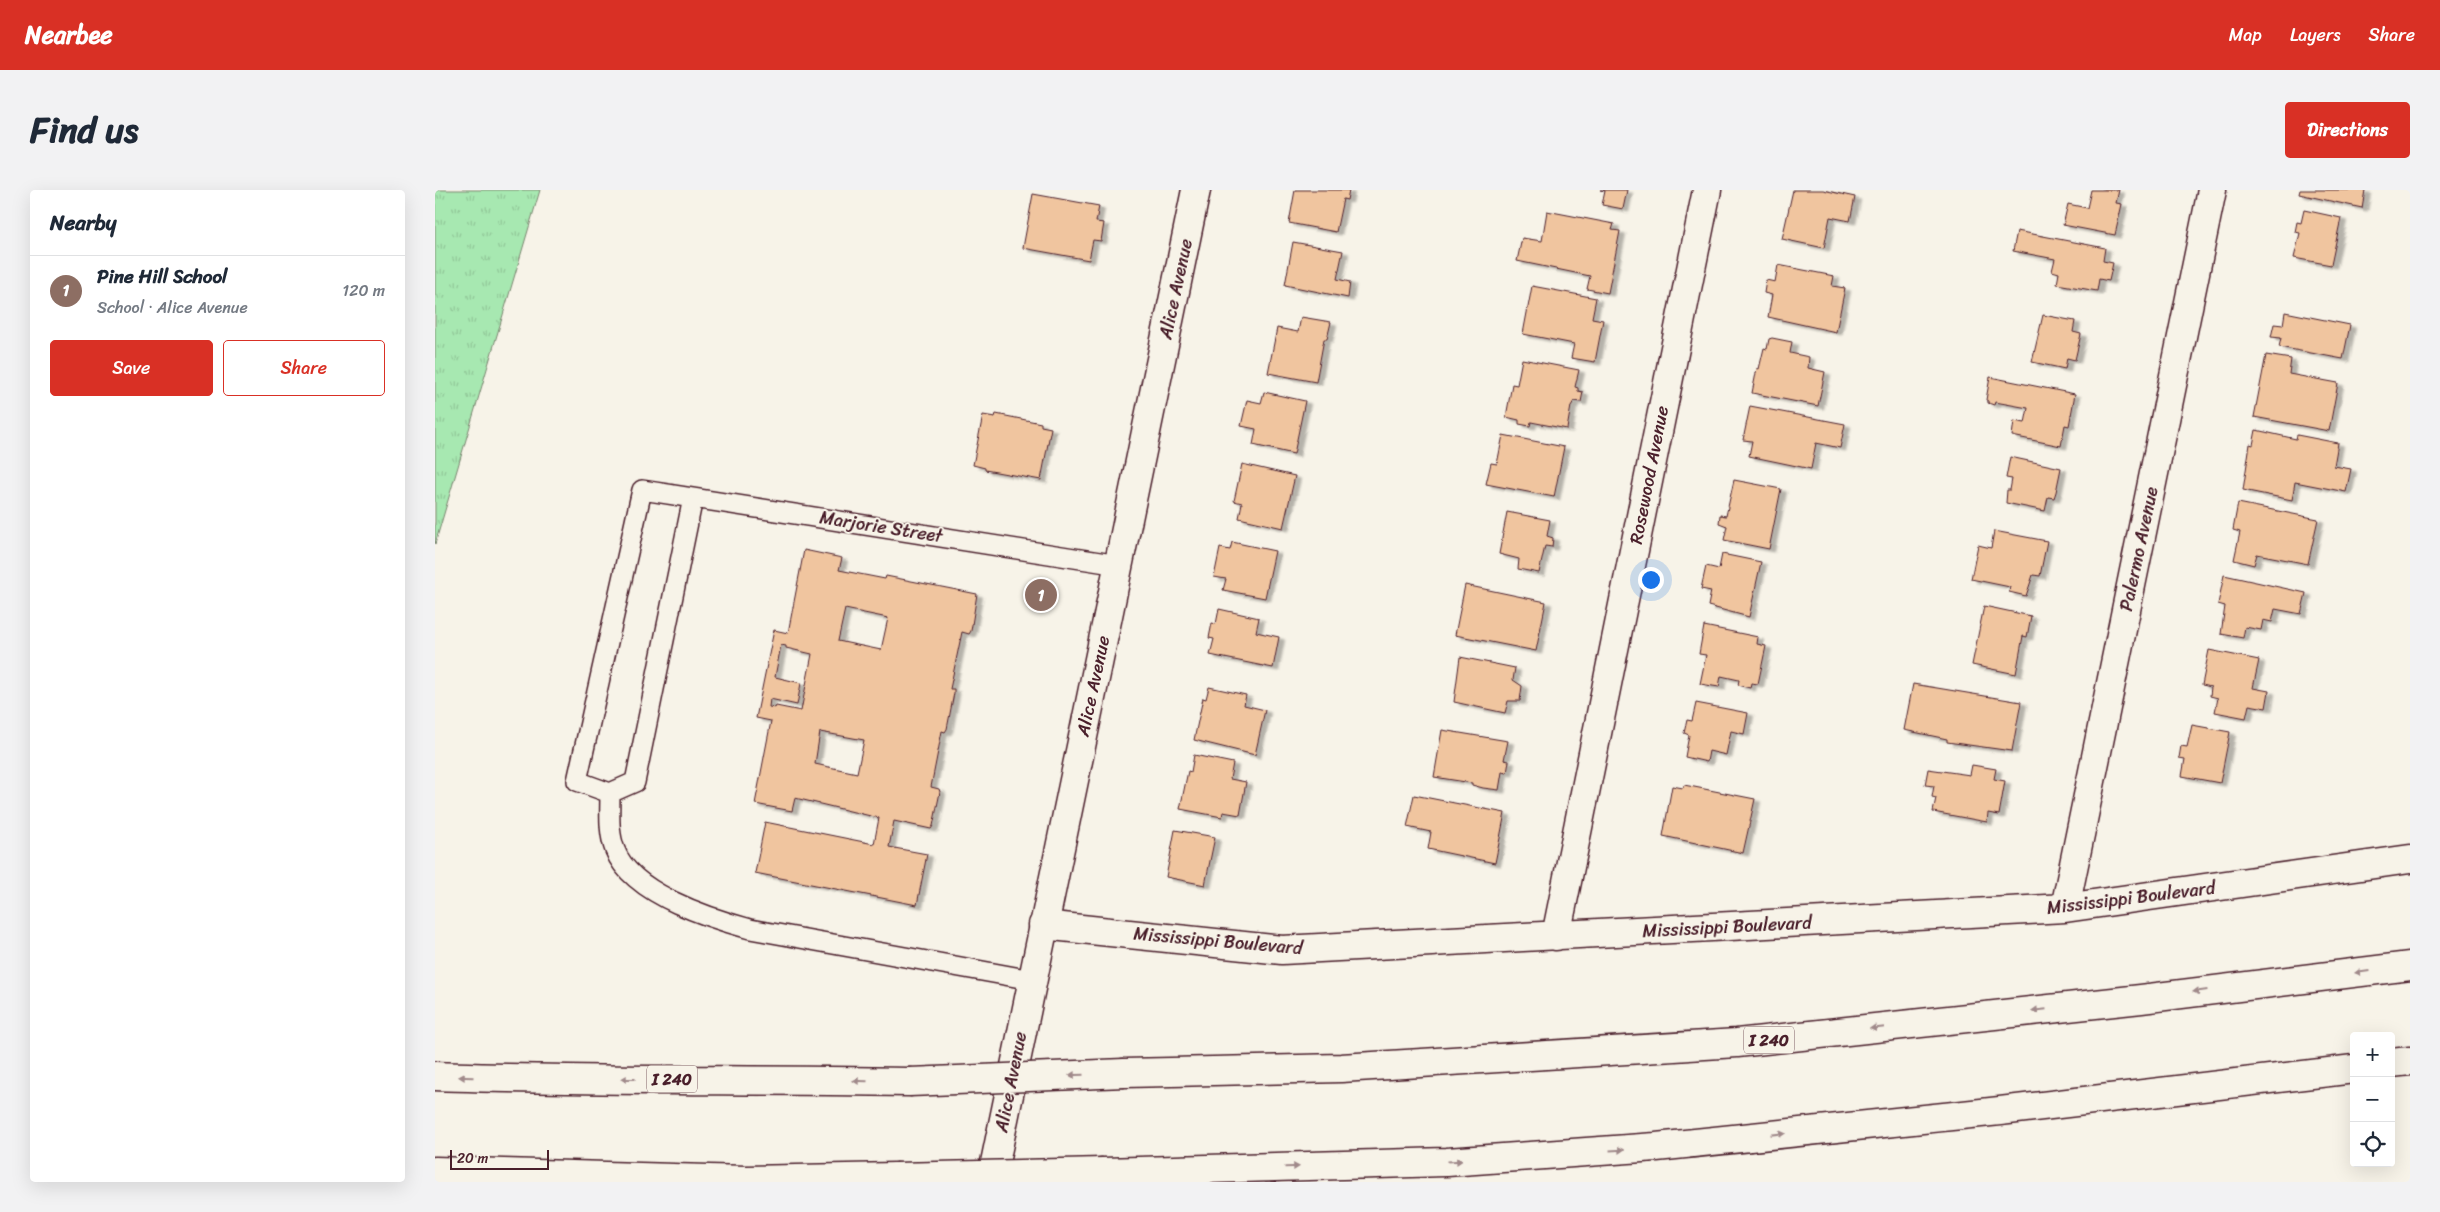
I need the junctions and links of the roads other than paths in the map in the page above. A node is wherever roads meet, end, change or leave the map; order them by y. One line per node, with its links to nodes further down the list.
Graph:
1 (1196, 190): 5 (main road, Alice Avenue)
2 (1707, 190): 10 (main road, Rosewood Avenue)
3 (2212, 190): 8 (main road, Palermo Avenue)
4 (693, 498): 5 (lane, Marjorie Street); 6 (lane); 6 (lane, Marjorie Street)
5 (1119, 565): 9 (main road, Alice Avenue)
6 (609, 793): 12 (lane)
7 (2410, 859): 8 (main road, Mississippi Boulevard)
8 (2065, 908): 10 (main road, Mississippi Boulevard)
9 (1043, 924): 10 (main road, Mississippi Boulevard); 12 (main road, Alice Avenue)
10 (1556, 936)
11 (2410, 966): 16 (main road, I 240, one-way to 16, bridge)
12 (1031, 980): 18 (main road, Alice Avenue)
13 (2410, 1061): 14 (main road)
14 (2395, 1063)
15 (2350, 1069): 17 (main road, one-way to 15, bridge)
16 (435, 1076)
17 (435, 1171)
18 (991, 1182)

